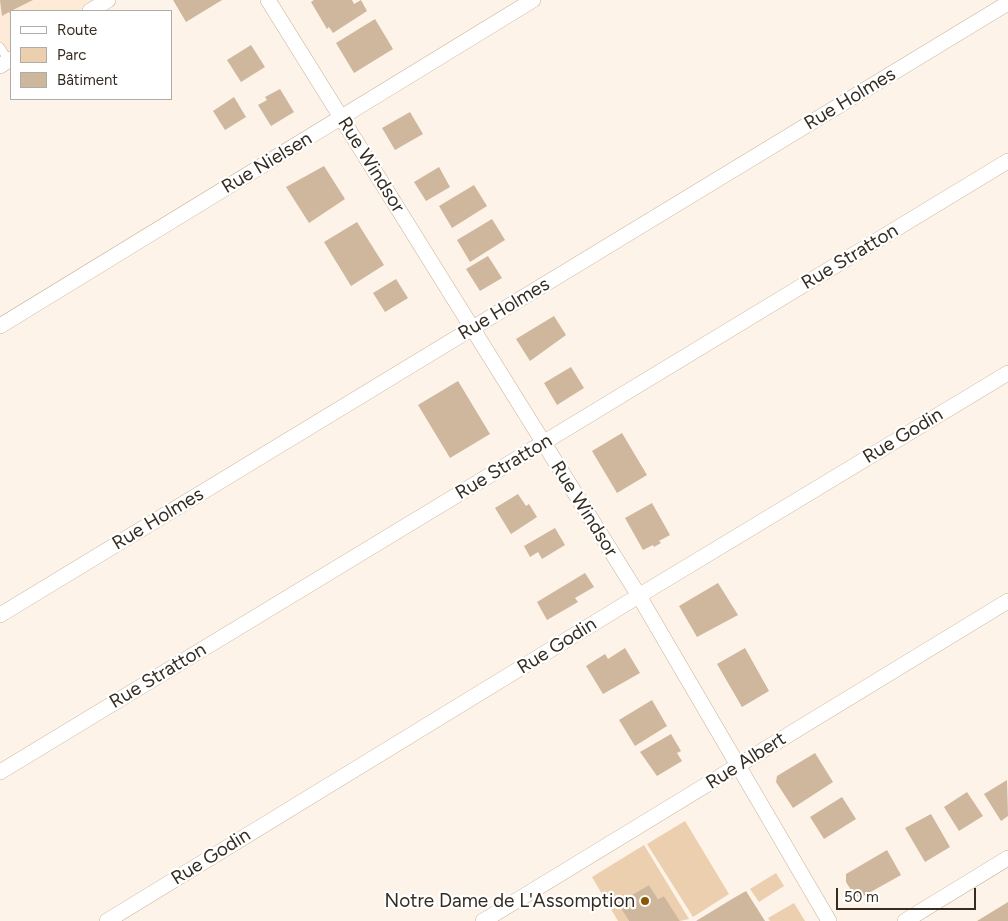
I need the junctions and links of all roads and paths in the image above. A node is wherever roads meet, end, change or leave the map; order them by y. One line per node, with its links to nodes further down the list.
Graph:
1 (108, 0): 5 (street)
2 (268, 0): 8 (street, Rue Windsor)
3 (533, 0): 8 (street, Rue Nielsen)
4 (1008, 3): 11 (street, Rue Holmes)
5 (92, 10)
6 (0, 47): 7 (lane)
7 (7, 62)
8 (341, 118): 10 (street, Rue Nielsen); 11 (street, Rue Windsor)
9 (1008, 161): 13 (street, Rue Stratton)
10 (0, 326)
11 (474, 328): 13 (street, Rue Windsor); 16 (street, Rue Holmes)
12 (1008, 374): 14 (street, Rue Godin)
13 (543, 443): 14 (street, Rue Windsor); 18 (street, Rue Stratton)
14 (639, 596): 17 (street, Rue Windsor); 20 (street, Rue Godin)
15 (1008, 601): 17 (street, Rue Albert)
16 (0, 615)
17 (738, 767): 21 (street, Rue Albert); 22 (street, Rue Windsor)
18 (0, 772)
19 (1008, 858): 23 (street)
20 (107, 921)
21 (483, 921)
22 (829, 921)
23 (905, 921)

